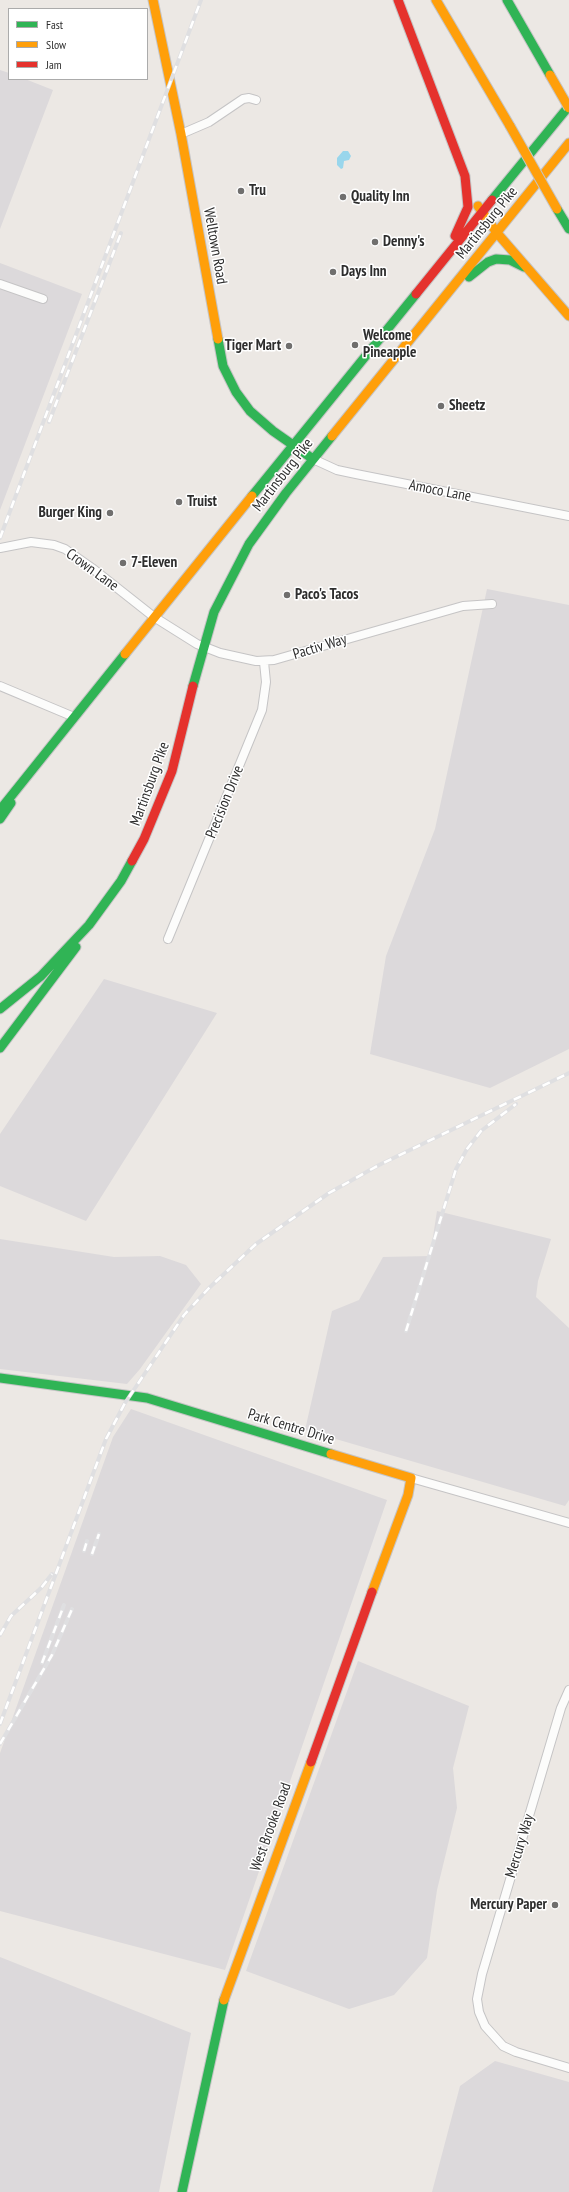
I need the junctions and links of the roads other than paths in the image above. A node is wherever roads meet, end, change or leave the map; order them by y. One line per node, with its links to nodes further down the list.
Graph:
1 (153, 0): 7 (main road, Welltown Road)
2 (398, 0): 9 (main road)
3 (436, 0): 11 (main road, bridge)
4 (507, 0): 6 (main road, bridge)
5 (256, 100): 7 (street)
6 (569, 107): 10 (main road, Martinsburg Pike)
7 (182, 134): 19 (main road, Welltown Road)
8 (569, 143): 12 (main road, Martinsburg Pike)
9 (464, 176): 10 (main road); 14 (main road)
10 (483, 212): 12 (main road); 14 (main road, Martinsburg Pike)
11 (569, 229)
12 (497, 233): 13 (main road); 16 (main road, Martinsburg Pike)
13 (529, 270): 16 (main road); 18 (main road)
14 (427, 281): 19 (main road, Martinsburg Pike)
15 (0, 284): 17 (street)
16 (449, 292): 20 (main road, Martinsburg Pike)
17 (43, 300)
18 (569, 316)
19 (293, 446): 20 (main road, Welltown Road); 24 (main road, Martinsburg Pike)
20 (313, 459): 21 (street, Amoco Lane); 25 (main road, Martinsburg Pike)
21 (569, 516)
22 (0, 548): 24 (street, Crown Lane)
23 (492, 604): 26 (street, Pactiv Way)
24 (154, 617): 25 (street, Pactiv Way); 28 (main road, Martinsburg Pike)
25 (203, 647): 26 (street, Pactiv Way); 32 (main road, Martinsburg Pike)
26 (264, 662): 33 (street, Precision Drive)
27 (0, 686): 28 (street)
28 (74, 717): 29 (main road, Martinsburg Pike)
29 (39, 760): 30 (main road); 31 (main road)
30 (0, 810)
31 (0, 819)
32 (121, 881): 34 (main road); 35 (main road)
33 (168, 939)
34 (0, 1009)
35 (0, 1048)
36 (0, 1378): 37 (main road, Park Centre Drive)
37 (411, 1478): 38 (street, Park Centre Drive); 41 (main road, West Brooke Road)
38 (569, 1523)
39 (569, 1690): 40 (street, Mercury Way)
40 (569, 2068)
41 (182, 2192)

